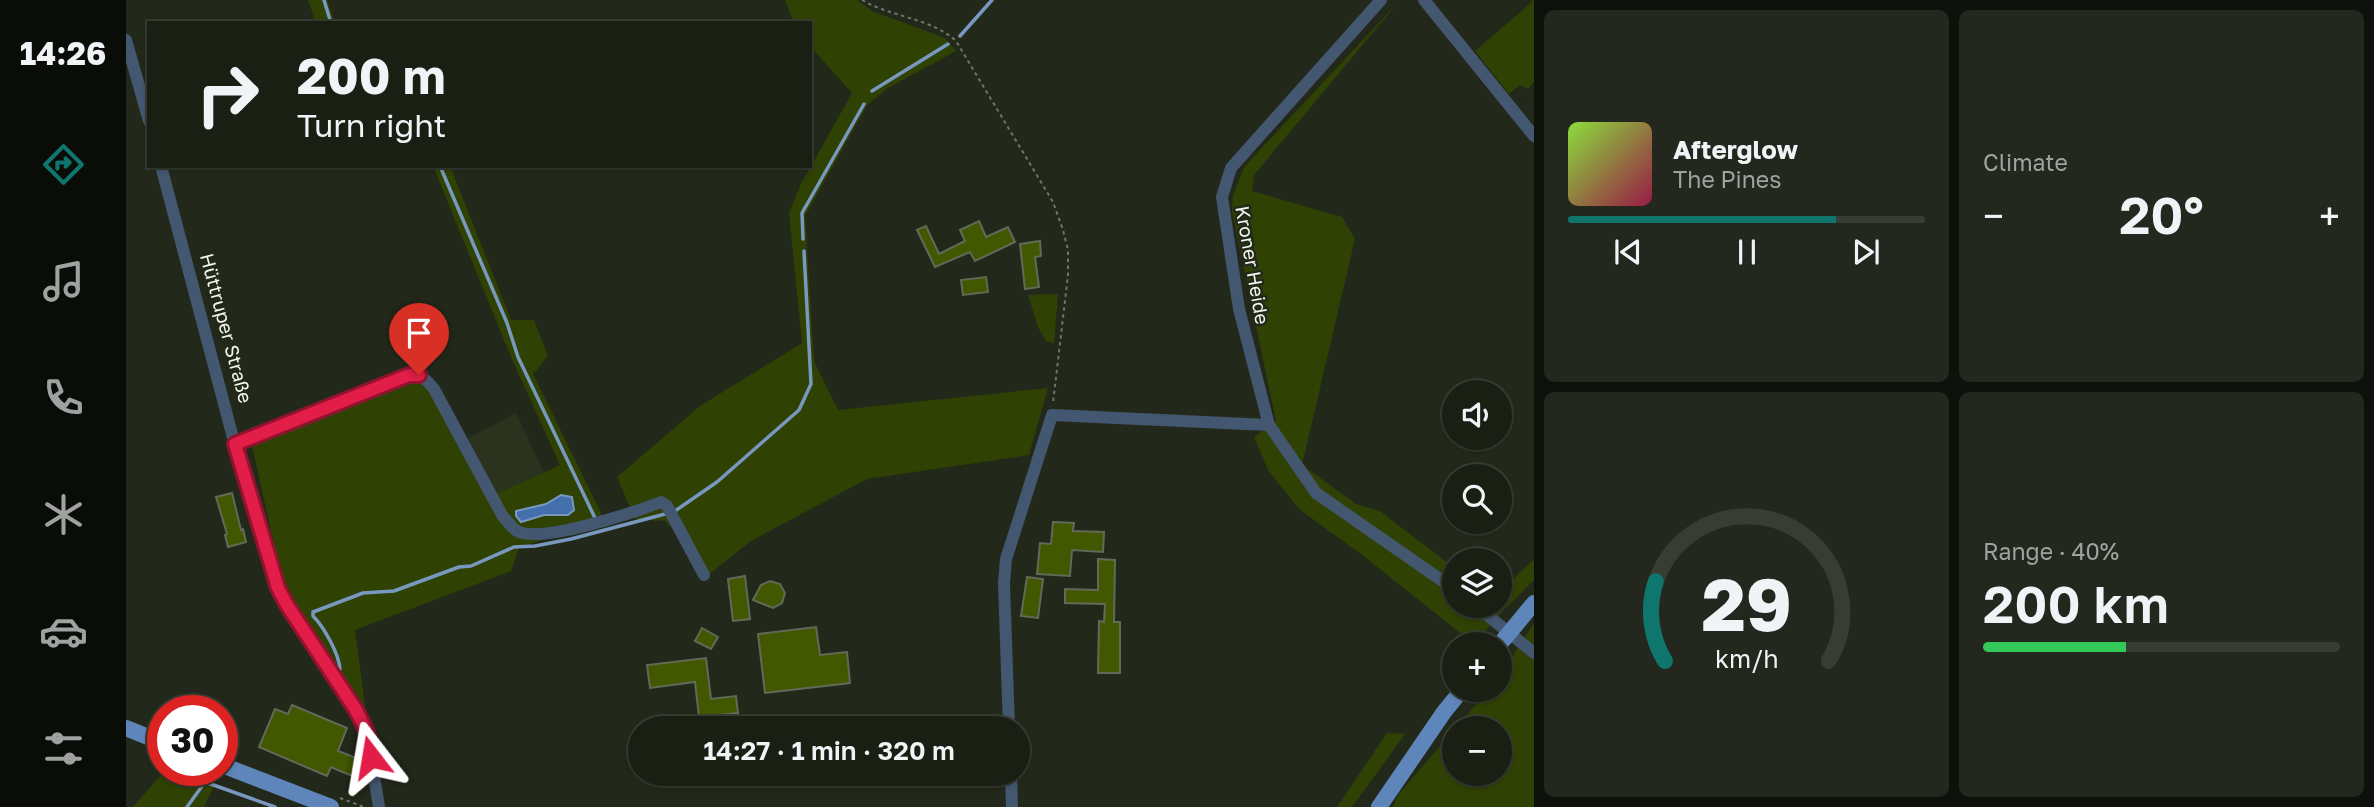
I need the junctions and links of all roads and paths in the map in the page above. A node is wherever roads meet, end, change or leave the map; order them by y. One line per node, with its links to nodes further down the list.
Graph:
1 (862, 0): 8 (path)
2 (1381, 0): 9 (street, Kroner Heide)
3 (1424, 0): 6 (street)
4 (126, 40): 5 (street)
5 (147, 114)
6 (1534, 136)
7 (163, 168): 10 (street, Hüttruper Straße)
8 (1052, 415): 9 (street); 18 (street)
9 (1269, 425): 12 (street, Kroner Heide)
10 (235, 444): 11 (street); 24 (street, Hüttruper Straße)
11 (704, 575)
12 (1442, 581)
13 (1534, 603): 15 (main road)
14 (1491, 618): 16 (street)
15 (1510, 632)
16 (1534, 653)
17 (1452, 702): 26 (main road)
18 (1009, 716)
19 (126, 728): 20 (main road)
20 (147, 737)
21 (238, 771): 23 (main road)
22 (1011, 786): 25 (street)
23 (331, 807)
24 (379, 807)
25 (1012, 807)
26 (1379, 807)

